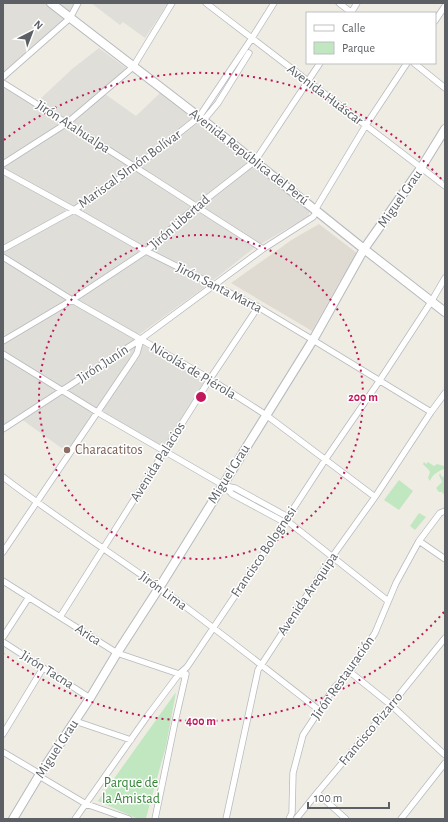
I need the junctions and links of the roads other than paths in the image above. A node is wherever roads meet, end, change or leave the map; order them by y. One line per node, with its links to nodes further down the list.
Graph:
1 (51, 3): 11 (street, Avenida República del Perú)
2 (78, 3): 11 (street)
3 (172, 3): 18 (street)
4 (206, 3): 13 (street, Avenida Huáscar)
5 (274, 3): 13 (street, Mariscal SImón Bolívar)
6 (339, 3): 9 (street)
7 (357, 3): 10 (street)
8 (445, 6): 12 (street)
9 (350, 12)
10 (352, 12)
11 (70, 18): 18 (street, Avenida República del Perú); 19 (street)
12 (436, 20)
13 (252, 38): 20 (street, Avenida Huáscar); 23 (street, Mariscal SImón Bolívar)
14 (249, 53): 23 (street)
15 (319, 64): 20 (street, Jirón Libertad)
16 (406, 64): 25 (street, Jirón Junín)
17 (415, 64): 22 (street)
18 (133, 67): 23 (street, Avenida República del Perú); 24 (street)
19 (3, 77)
20 (308, 81): 25 (street, Avenida Huáscar); 27 (street, Jirón Libertad)
21 (3, 83): 24 (street, Jirón Atahualpa)
22 (445, 88)
23 (201, 119): 27 (street, Avenida República del Perú); 29 (street, Mariscal SImón Bolívar)
24 (67, 123): 28 (street); 29 (street, Jirón Atahualpa)
25 (366, 125): 30 (street, Avenida Huáscar); 35 (street, Jirón Junín)
26 (445, 129): 30 (street, Miguel Grau)
27 (255, 161): 33 (street, Jirón Libertad); 35 (street, Avenida República del Perú)
28 (3, 164)
29 (136, 167): 33 (street, Jirón Atahualpa); 34 (street, Mariscal SImón Bolívar)
30 (421, 168): 32 (street, Avenida Huáscar); 38 (street, Miguel Grau)
31 (3, 171): 34 (street, Jirón Santa Marta)
32 (445, 186)
33 (196, 207): 37 (street, Jirón Atahualpa); 39 (street, Jirón Libertad)
34 (74, 210): 36 (street, Mariscal SImón Bolívar); 39 (street, Jirón Santa Marta)
35 (315, 210): 37 (street, Jirón Junín); 38 (street, Avenida República del Perú)
36 (3, 249)
37 (263, 249): 42 (street, Jirón Junín)
38 (364, 249): 44 (street, Avenida República del Perú); 48 (street, Miguel Grau)
39 (146, 251): 42 (street, Jirón Santa Marta); 43 (street, Jirón Libertad)
40 (3, 256): 43 (street, Nicolás de Piérola)
41 (445, 278): 44 (street, Francisco Bolognesi)
42 (213, 285): 45 (street, Jirón Santa Marta); 47 (street, Jirón Junín)
43 (72, 300): 47 (street, Nicolás de Piérola); 49 (street, Jirón Libertad)
44 (431, 302): 46 (street, Avenida República del Perú); 52 (street, Francisco Bolognesi)
45 (258, 307): 48 (street, Jirón Santa Marta); 51 (street, Avenida Palacios)
46 (445, 312)
47 (141, 339): 51 (street, Nicolás de Piérola); 53 (street, Jirón Junín); 55 (street)
48 (313, 340): 52 (street, Jirón Santa Marta); 57 (street, Miguel Grau)
49 (3, 341)
50 (3, 354): 53 (street)
51 (210, 380): 57 (street, Nicolás de Piérola); 59 (street, Avenida Palacios)
52 (380, 380): 56 (street, Jirón Santa Marta); 60 (street, Francisco Bolognesi)
53 (62, 390): 55 (street); 58 (street, Jirón Junín)
54 (445, 393): 56 (street, Avenida Arequipa)
55 (97, 412): 59 (street); 64 (street)
56 (431, 412): 63 (street, Avenida Arequipa)
57 (266, 416): 60 (street, Nicolás de Piérola); 62 (street, Miguel Grau)
58 (3, 429)
59 (165, 452): 62 (street); 68 (street, Avenida Palacios)
60 (325, 460): 63 (street, Nicolás de Piérola); 66 (street, Francisco Bolognesi)
61 (3, 477): 64 (street, Jirón Lima)
62 (223, 485): 66 (street); 73 (street, Miguel Grau)
63 (375, 497): 70 (street, Avenida Arequipa)
64 (36, 502): 68 (street, Jirón Lima); 69 (street)
65 (445, 511): 67 (street, Jirón Restauración)
66 (286, 520): 70 (street); 77 (street, Francisco Bolognesi)
67 (419, 541): 71 (street); 75 (street, Jirón Restauración)
68 (103, 549): 73 (street, Jirón Lima); 76 (street, Avenida Palacios)
69 (3, 552)
70 (332, 557): 75 (street); 82 (street, Avenida Arequipa)
71 (445, 559)
72 (3, 581): 74 (street, Arica)
73 (159, 588): 77 (street, Jirón Lima); 81 (street, Miguel Grau)
74 (29, 597): 76 (street, Arica); 78 (street)
75 (388, 601): 85 (street, Jirón Restauración)
76 (60, 617): 81 (street, Arica)
77 (214, 628): 82 (street, Jirón Lima); 83 (street, Francisco Bolognesi)
78 (3, 637)
79 (445, 638): 89 (street, Francisco Pizarro)
80 (3, 642): 84 (street, Jirón Tacna)
81 (117, 653): 86 (street, Arica); 88 (street, Miguel Grau)
82 (260, 665): 90 (street, Jirón Lima); 106 (street, Avenida Arequipa)
83 (187, 667): 86 (street, Francisco Bolognesi); 87 (street)
84 (43, 668): 88 (street, Jirón Tacna); 92 (street)
85 (350, 672): 89 (street); 90 (street, Jirón Restauración)
86 (179, 674): 87 (street, Arica); 94 (street, Francisco Bolognesi)
87 (186, 676): 105 (street)
88 (90, 698): 91 (street, Miguel Grau)
89 (391, 705): 96 (street); 99 (street, Francisco Pizarro)
90 (320, 710): 101 (street, Jirón Restauración)
91 (75, 721): 94 (street); 98 (street, Miguel Grau)
92 (5, 726): 93 (street)
93 (3, 734)
94 (131, 740): 100 (street, Francisco Bolognesi)
95 (3, 752): 98 (street)
96 (445, 754)
97 (445, 763): 110 (street)
98 (40, 775): 100 (street); 102 (street, Miguel Grau)
99 (317, 793): 108 (street, Francisco Pizarro); 109 (street)
100 (86, 804): 103 (street, Francisco Bolognesi); 104 (street)
101 (292, 813): 107 (street, Jirón Restauración); 108 (street, Jirón Restauración)
102 (13, 819)
103 (75, 819)
104 (129, 819)
105 (155, 819)
106 (226, 819)
107 (289, 819)
108 (296, 819)
109 (346, 819)
110 (401, 819)

